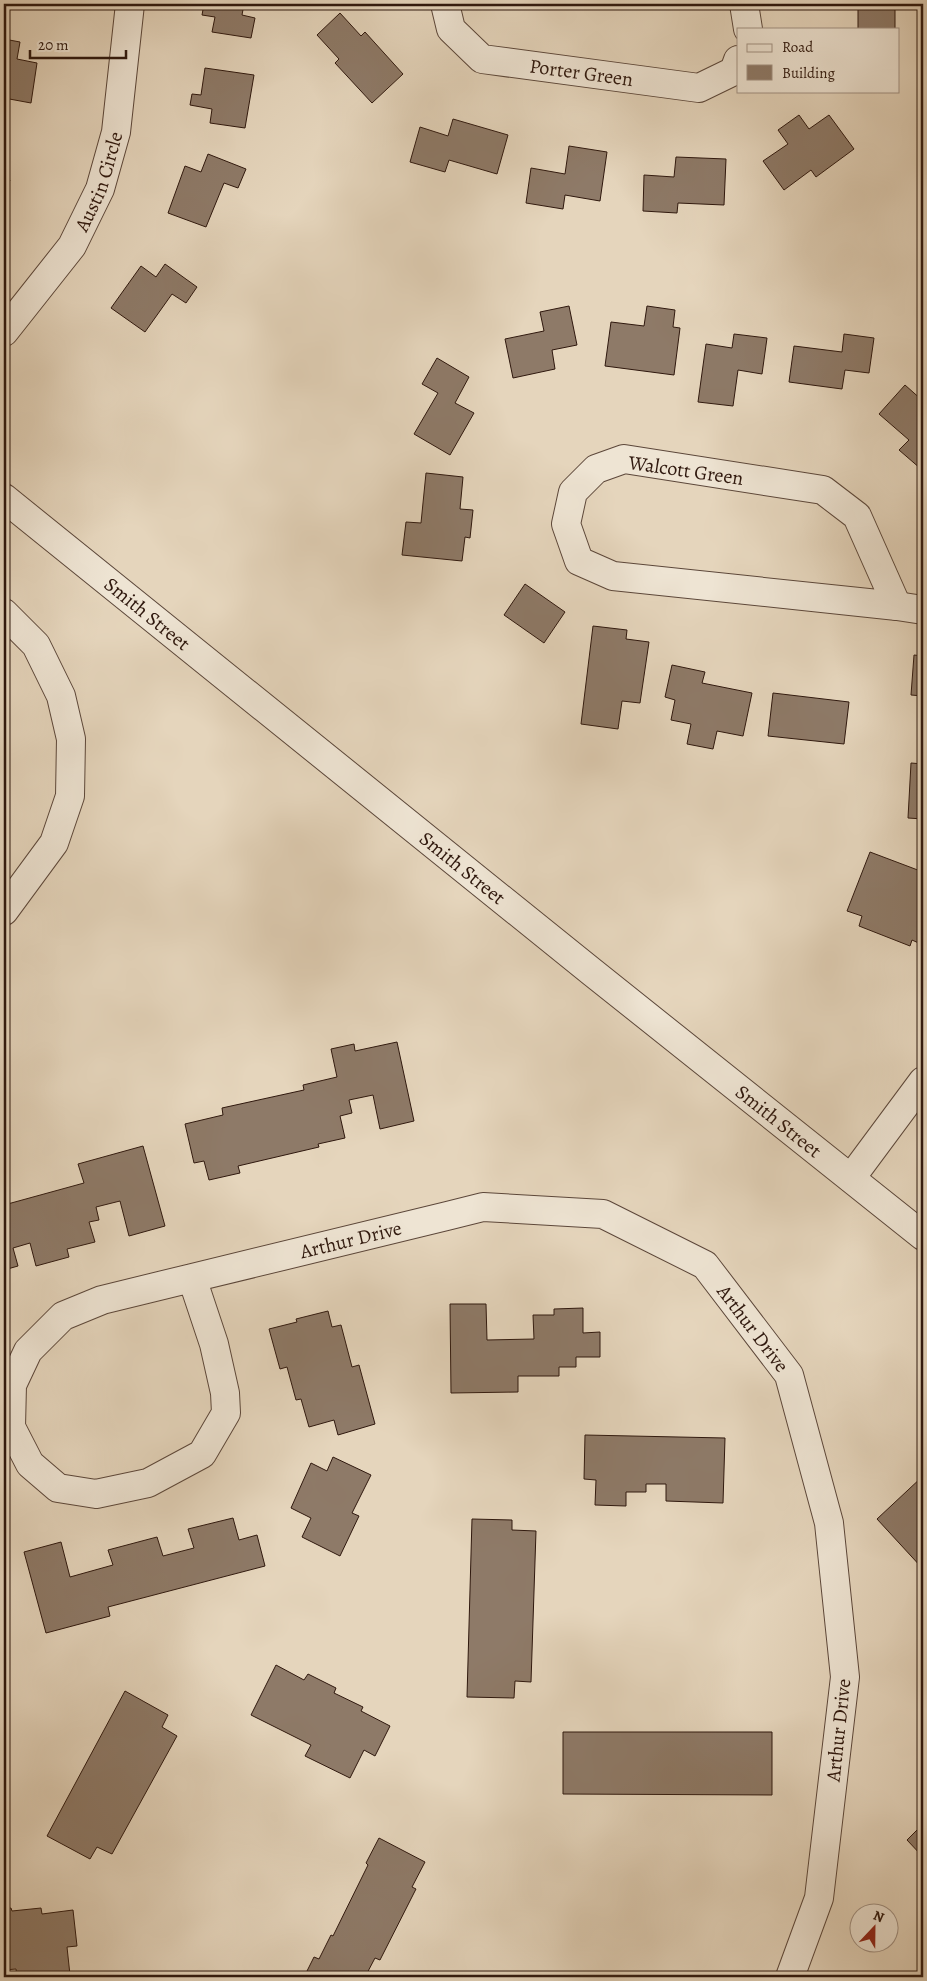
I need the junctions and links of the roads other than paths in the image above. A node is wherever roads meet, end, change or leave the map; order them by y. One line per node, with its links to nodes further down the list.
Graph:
1 (130, 4): 6 (street, Austin Circle)
2 (445, 4): 5 (street, Porter Green)
3 (744, 4): 4 (street)
4 (748, 28)
5 (737, 63)
6 (4, 332)
7 (4, 498): 12 (street, Smith Street)
8 (910, 608): 8 (street, Walcott Green)
9 (4, 613): 10 (street)
10 (4, 910)
11 (923, 1082): 12 (street)
12 (851, 1178): 13 (street, Smith Street)
13 (923, 1236)
14 (192, 1278): 14 (street, Arthur Drive); 15 (street, Arthur Drive)
15 (790, 1977)

